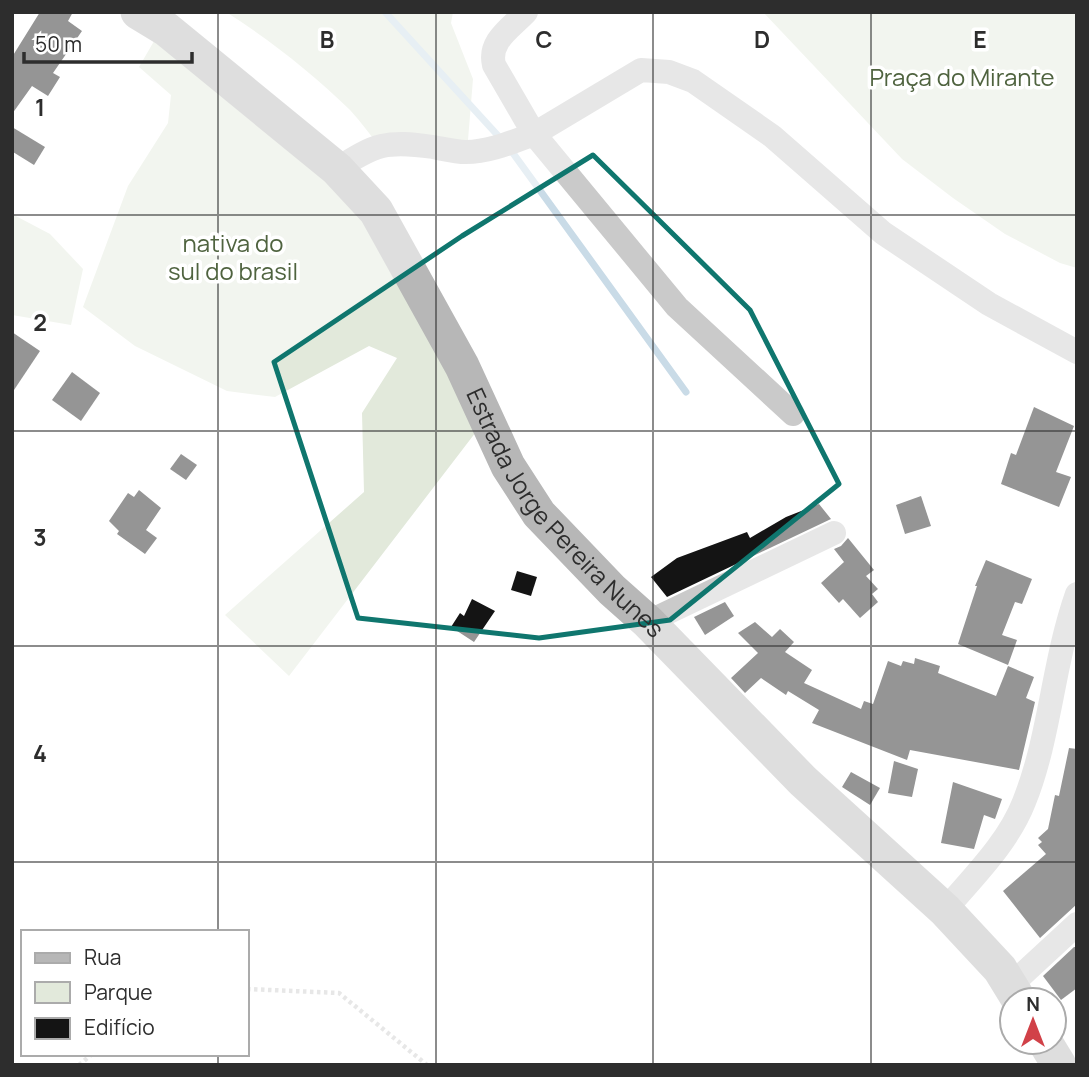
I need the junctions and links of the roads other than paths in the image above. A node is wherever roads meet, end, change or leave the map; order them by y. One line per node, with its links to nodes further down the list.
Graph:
1 (138, 12): 4 (street, Estrada Jorge Pereira Nunes)
2 (526, 12): 3 (street)
3 (534, 134): 4 (street); 5 (street); 6 (street)
4 (337, 169): 9 (street, Estrada Jorge Pereira Nunes)
5 (1077, 352)
6 (793, 414)
7 (834, 533): 9 (street)
8 (1077, 594): 10 (street)
9 (648, 622): 10 (street, Estrada Jorge Pereira Nunes)
10 (945, 910): 12 (street, Estrada Jorge Pereira Nunes)
11 (1077, 924): 13 (street)
12 (1011, 986)
13 (1021, 986)

